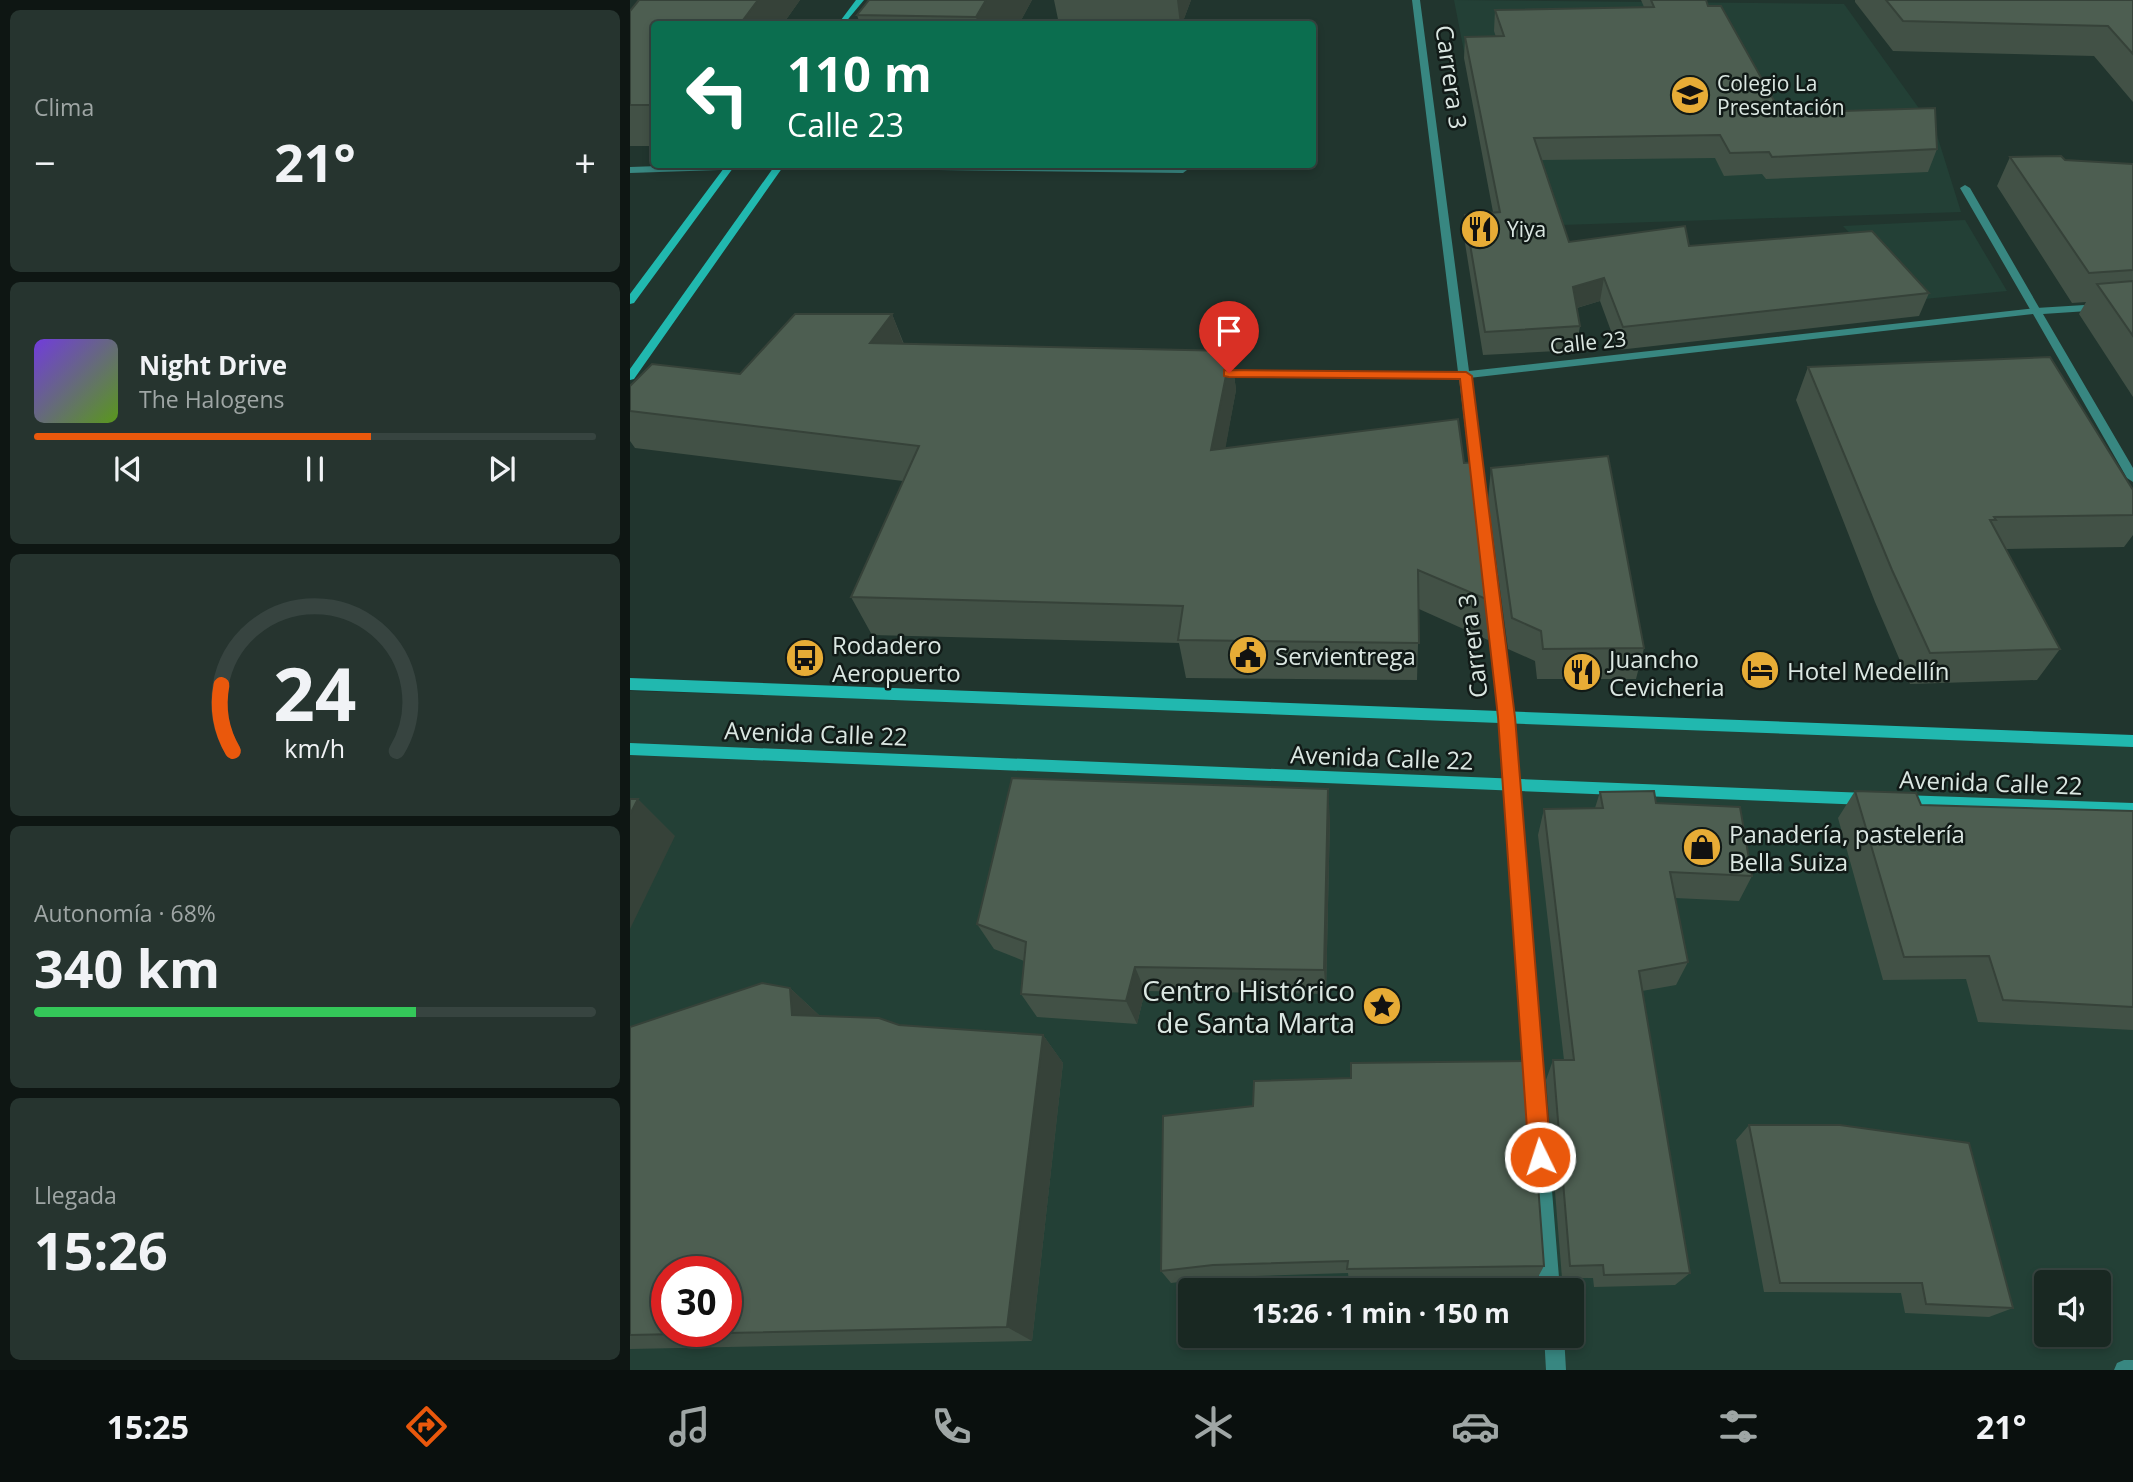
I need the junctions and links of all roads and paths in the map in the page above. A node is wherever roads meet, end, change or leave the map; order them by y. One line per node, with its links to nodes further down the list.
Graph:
1 (860, 0): 3 (street)
2 (1416, 0): 15 (street, Carrera 3)
3 (843, 21)
4 (671, 168): 8 (street)
5 (730, 168): 11 (street)
6 (779, 168): 16 (street)
7 (1022, 168): 9 (street)
8 (630, 170)
9 (1183, 170)
10 (1965, 188): 13 (street)
11 (630, 301)
12 (2133, 305): 13 (street, Calle 23)
13 (2036, 311): 15 (street, Calle 23); 17 (street)
14 (1208, 373): 15 (street, Calle 23)
15 (1466, 376): 19 (street, Carrera 3)
16 (630, 377)
17 (2133, 478)
18 (630, 684): 19 (street, Avenida Calle 22)
19 (1507, 717): 20 (street, Avenida Calle 22); 22 (street, Carrera 3)
20 (2133, 741)
21 (630, 748): 22 (street, Avenida Calle 22)
22 (1511, 785): 23 (street, Avenida Calle 22); 24 (street, Carrera 3)
23 (2133, 810)
24 (1549, 1278)
25 (1555, 1348): 26 (street)
26 (1556, 1370)
27 (2124, 1370): 28 (street)
28 (2133, 1370)

